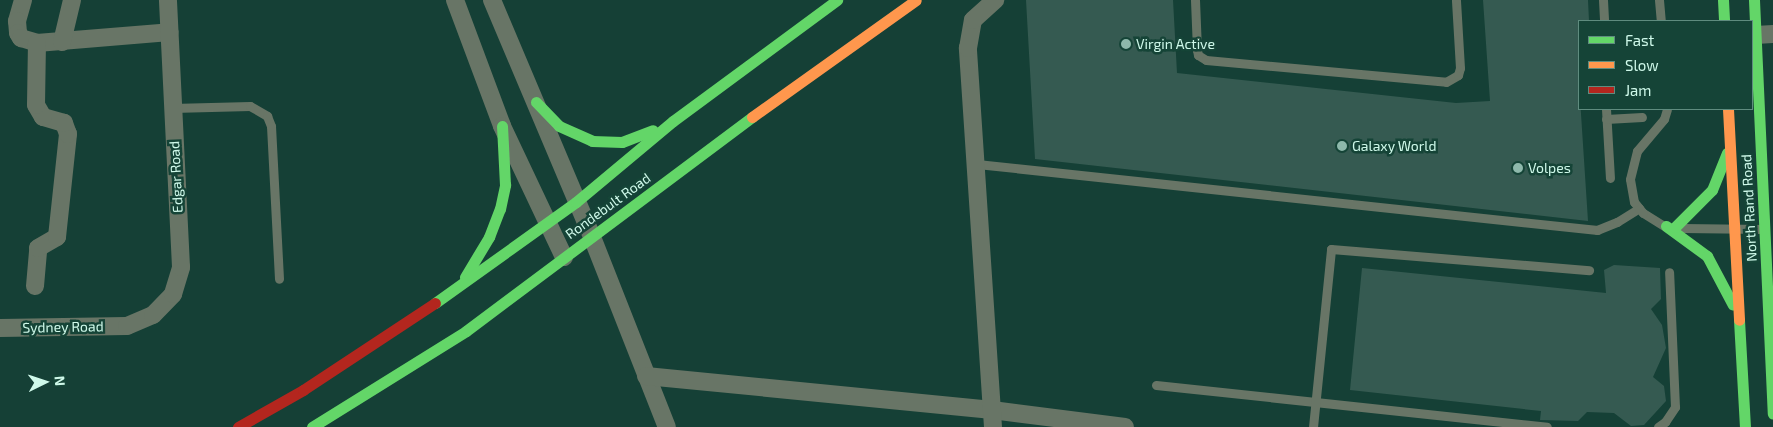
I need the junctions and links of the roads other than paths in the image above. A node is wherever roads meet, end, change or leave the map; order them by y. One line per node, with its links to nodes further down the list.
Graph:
1 (23, 0): 21 (street)
2 (72, 0): 20 (street)
3 (168, 0): 18 (street, Edgar Road)
4 (455, 0): 30 (street)
5 (492, 0): 22 (street)
6 (837, 0): 29 (main road, Rondebult Road)
7 (916, 0): 40 (main road, Rondebult Road)
8 (995, 0): 32 (street)
9 (1195, 0): 10 (lane)
10 (1456, 0)
11 (1603, 0): 15 (lane)
12 (1660, 0): 16 (lane)
13 (1723, 0): 17 (main road)
14 (1754, 0): 19 (main road, North Rand Road)
15 (1604, 20)
16 (1661, 20)
17 (1724, 20)
18 (170, 32): 20 (street); 23 (street, Edgar Road)
19 (1765, 35): 38 (main road, North Rand Road)
20 (62, 42): 21 (street)
21 (36, 43): 45 (street)
22 (536, 102): 29 (main road); 34 (street)
23 (172, 108): 44 (lane); 48 (street, Edgar Road)
24 (1606, 110): 28 (lane)
25 (1666, 110): 35 (lane)
26 (1728, 110): 31 (main road, North Rand Road)
27 (1642, 117): 28 (lane)
28 (1606, 119): 33 (lane)
29 (673, 121): 34 (main road, Rondebult Road)
30 (502, 126): 36 (street); 46 (main road)
31 (1729, 147): 37 (main road); 39 (main road, North Rand Road)
32 (977, 164): 35 (lane); 54 (street)
33 (1610, 178)
34 (576, 202): 36 (main road, Rondebult Road); 40 (street)
35 (1639, 208): 37 (lane)
36 (547, 222): 41 (street); 46 (main road, Rondebult Road)
37 (1670, 227): 39 (lane); 47 (main road)
38 (1765, 229): 39 (lane); 53 (main road, North Rand Road)
39 (1734, 231): 47 (main road, North Rand Road)
40 (592, 237): 41 (main road, Rondebult Road); 50 (street)
41 (564, 256): 56 (main road, Rondebult Road)
42 (1589, 270): 52 (lane)
43 (1670, 272): 61 (lane)
44 (279, 279)
45 (35, 286)
46 (459, 288): 55 (main road, Rondebult Road)
47 (1737, 311): 62 (main road, North Rand Road)
48 (127, 326): 49 (street, Sydney Road)
49 (0, 328)
50 (646, 376): 54 (street); 57 (street)
51 (1156, 385): 52 (lane)
52 (1316, 402): 59 (lane); 60 (lane)
53 (1773, 414)
54 (993, 419): 58 (street)
55 (238, 427)
56 (312, 427)
57 (667, 427)
58 (1125, 427)
59 (1313, 427)
60 (1547, 427)
61 (1658, 427)
62 (1745, 427)

